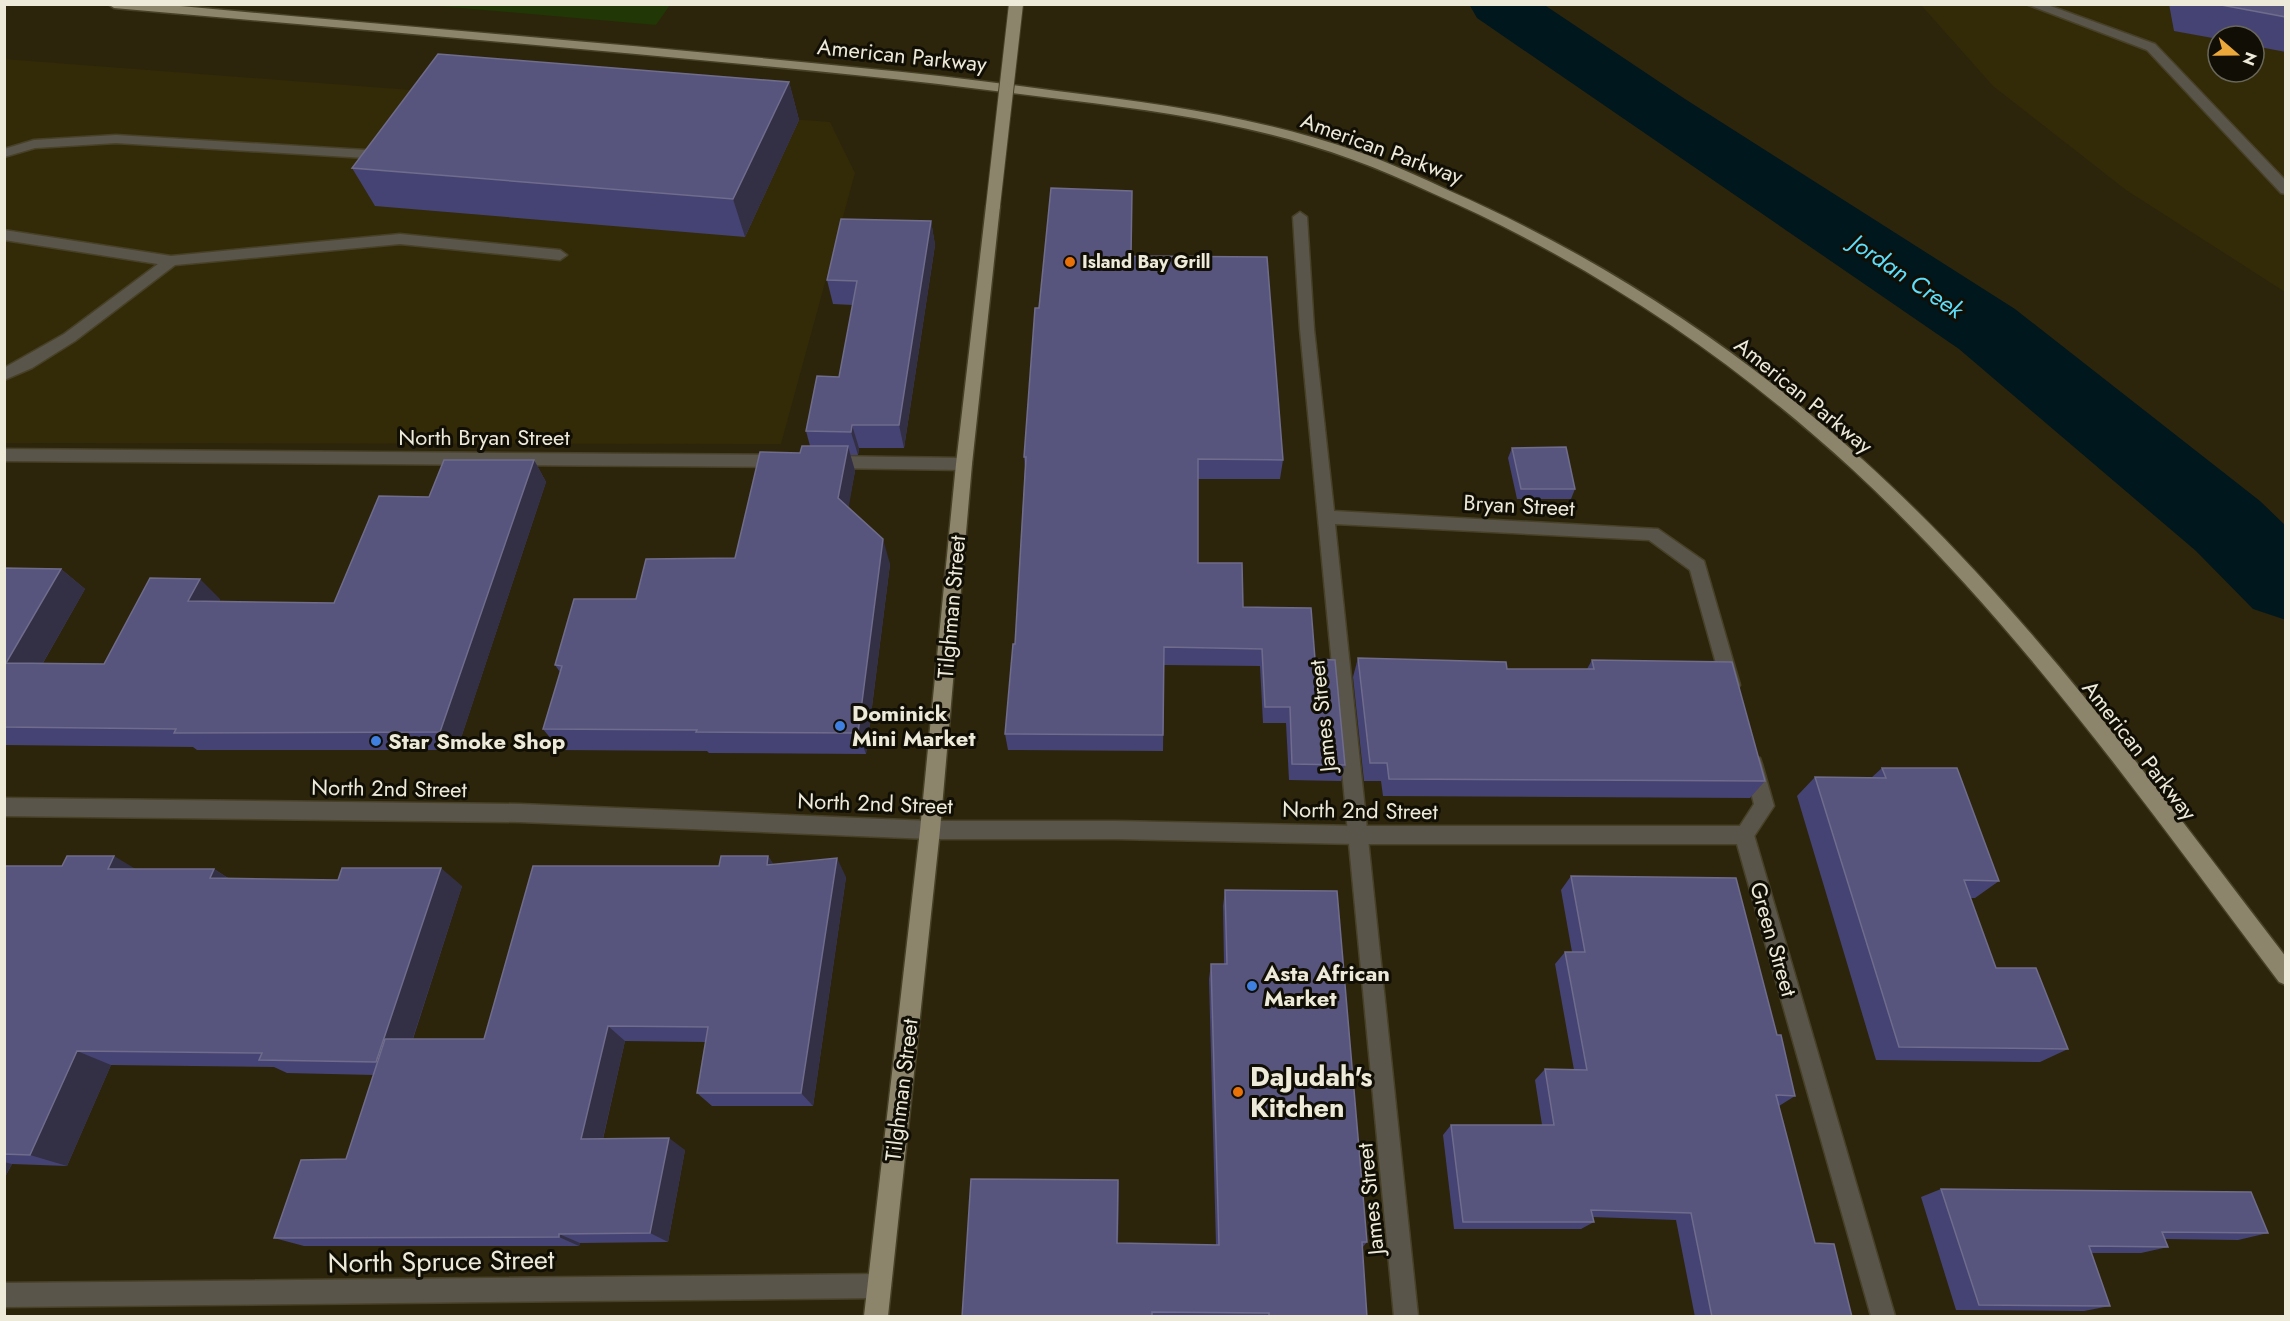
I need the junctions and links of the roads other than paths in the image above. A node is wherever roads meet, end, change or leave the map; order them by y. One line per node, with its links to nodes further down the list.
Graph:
1 (114, 4): 21 (main road, American Parkway)
2 (1016, 4): 13 (main road, Tilghman Street, bridge)
3 (2032, 4): 6 (street)
4 (4, 153): 5 (street)
5 (366, 154)
6 (2286, 190)
7 (1300, 217): 14 (street, James Street)
8 (4, 235): 10 (street)
9 (560, 255): 10 (street)
10 (171, 261): 11 (street)
11 (4, 375)
12 (4, 455): 13 (street, North Bryan Street)
13 (964, 464): 18 (main road, Tilghman Street)
14 (1327, 517): 15 (street, Bryan Street); 19 (street, James Street)
15 (1736, 703)
16 (1749, 748): 20 (street)
17 (4, 807): 18 (street, North 2nd Street)
18 (930, 830): 19 (street, North 2nd Street); 22 (main road, Tilghman Street)
19 (1358, 835): 20 (street, North 2nd Street); 25 (street, James Street)
20 (1744, 835): 26 (street, Green Street)
21 (2286, 975)
22 (879, 1286): 23 (street, North Spruce Street); 24 (main road, Tilghman Street)
23 (4, 1295)
24 (876, 1317)
25 (1406, 1317)
26 (1883, 1317)

